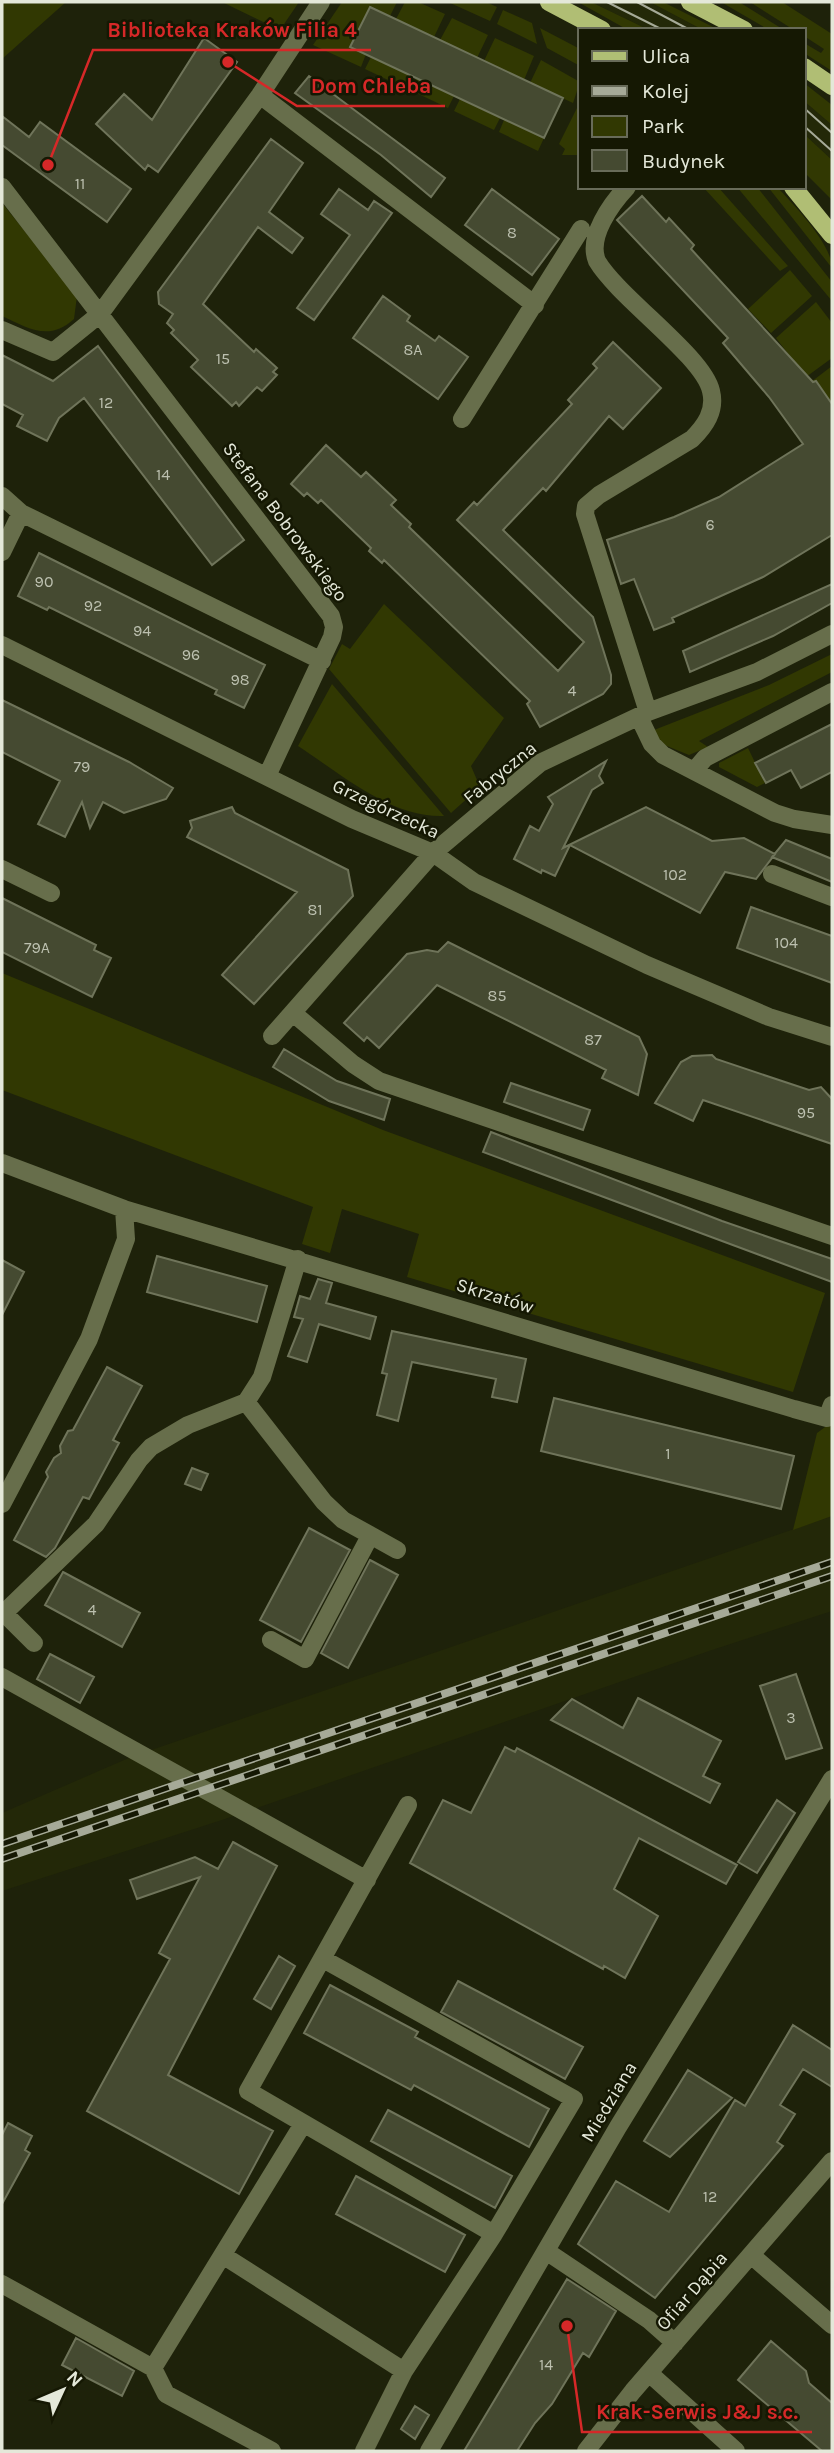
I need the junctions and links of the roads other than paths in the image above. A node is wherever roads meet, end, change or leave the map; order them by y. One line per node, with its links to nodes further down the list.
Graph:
1 (321, 2): 8 (street)
2 (549, 2): 4 (main road)
3 (690, 2): 5 (main road)
4 (598, 28)
5 (740, 28)
6 (806, 68): 7 (main road)
7 (832, 86)
8 (260, 95): 14 (street); 15 (street)
9 (2, 187): 15 (street, Stefana Bobrowskiego)
10 (625, 189): 25 (street)
11 (795, 189): 13 (main road)
12 (581, 229): 14 (street)
13 (832, 235)
14 (535, 305): 17 (street)
15 (100, 314): 16 (street); 23 (street, Stefana Bobrowskiego)
16 (2, 330)
17 (462, 419)
18 (2, 496): 19 (street)
19 (21, 513): 20 (street); 23 (street)
20 (2, 552)
21 (832, 634): 25 (street, Fabryczna)
22 (2, 645): 27 (street, Grzegórzecka)
23 (322, 661): 27 (street, Stefana Bobrowskiego)
24 (832, 692): 26 (street)
25 (643, 715): 26 (street); 29 (street, Fabryczna)
26 (694, 771): 28 (street)
27 (267, 776): 29 (street, Grzegórzecka)
28 (832, 825)
29 (433, 853): 34 (street, Fabryczna); 36 (street, Grzegórzecka)
30 (2, 869): 32 (street)
31 (772, 874): 33 (street)
32 (51, 893)
33 (832, 897)
34 (293, 1013): 35 (street, Fabryczna); 39 (street)
35 (272, 1036)
36 (832, 1037)
37 (2, 1163): 38 (street, Skrzatów)
38 (124, 1209): 40 (street, Skrzatów); 43 (street)
39 (832, 1236)
40 (298, 1259): 41 (street); 42 (street, Skrzatów)
41 (246, 1402): 44 (street); 47 (street)
42 (830, 1411)
43 (2, 1504)
44 (370, 1536): 45 (street); 46 (street)
45 (397, 1550)
46 (271, 1640)
47 (34, 1643)
48 (2, 1676): 51 (street)
49 (832, 1779): 56 (street, Miedziana)
50 (408, 1805): 51 (street)
51 (367, 1880): 52 (street)
52 (323, 1959): 53 (street); 55 (street)
53 (303, 2124): 55 (street); 58 (street)
54 (832, 2161): 57 (street, Ofiar Dąbia)
55 (494, 2234): 63 (street)
56 (546, 2251): 61 (street); 67 (street, Miedziana)
57 (751, 2255): 60 (street); 61 (street, Ofiar Dąbia)
58 (224, 2256): 62 (street); 63 (street)
59 (2, 2284): 62 (street)
60 (832, 2325)
61 (675, 2343): 64 (street, Ofiar Dąbia)
62 (153, 2368): 65 (street)
63 (404, 2371): 66 (street)
64 (649, 2373): 68 (street, Ofiar Dąbia); 69 (street)
65 (272, 2451)
66 (364, 2451)
67 (429, 2451)
68 (586, 2451)
69 (736, 2451)

